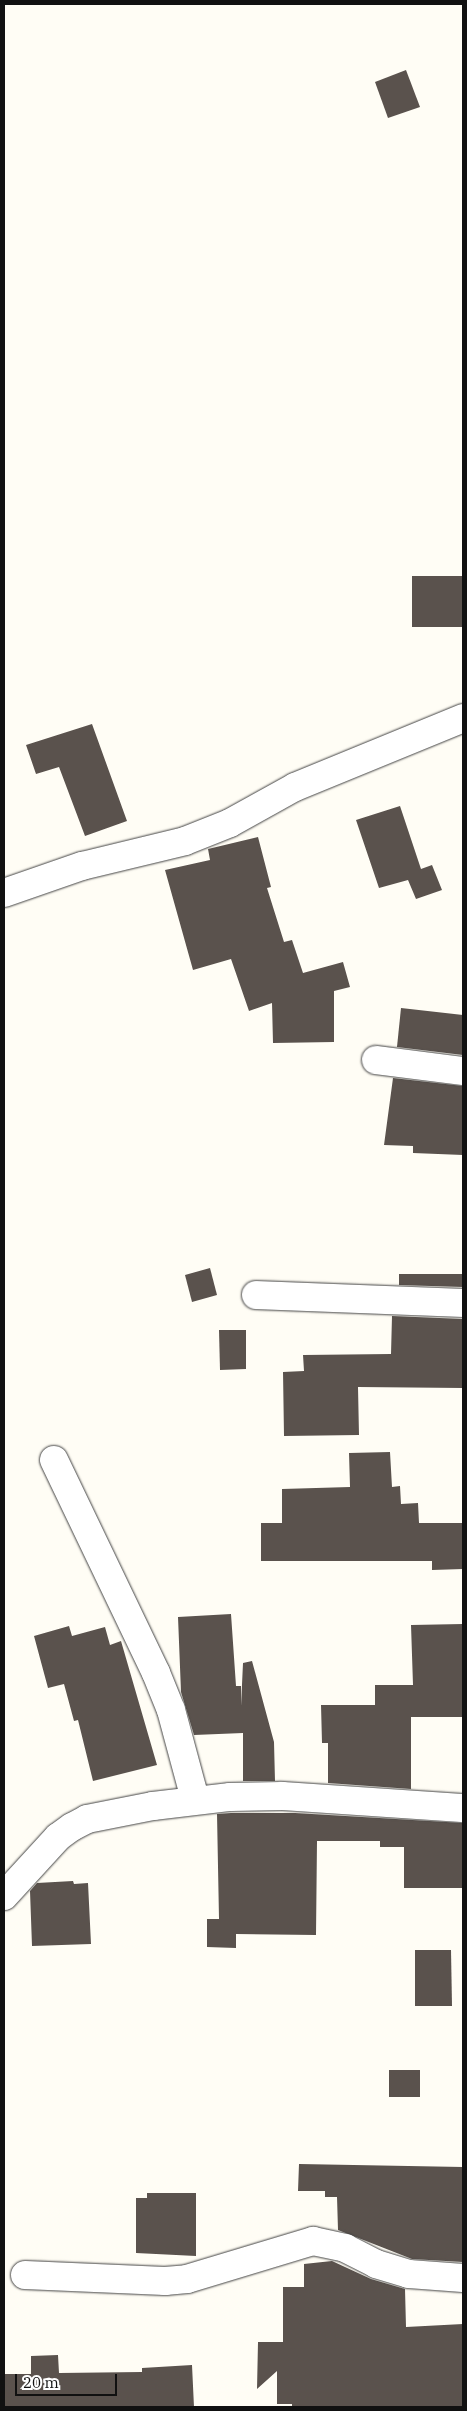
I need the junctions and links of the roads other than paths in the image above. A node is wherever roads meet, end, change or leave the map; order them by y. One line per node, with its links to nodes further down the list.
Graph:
1 (463, 718): 2 (street)
2 (4, 893)
3 (376, 1060): 4 (street)
4 (463, 1071)
5 (256, 1295): 6 (street)
6 (463, 1303)
7 (54, 1460): 8 (street)
8 (195, 1800): 9 (street); 10 (street)
9 (463, 1808)
10 (4, 1896)
11 (25, 2276): 12 (street)
12 (463, 2278)

